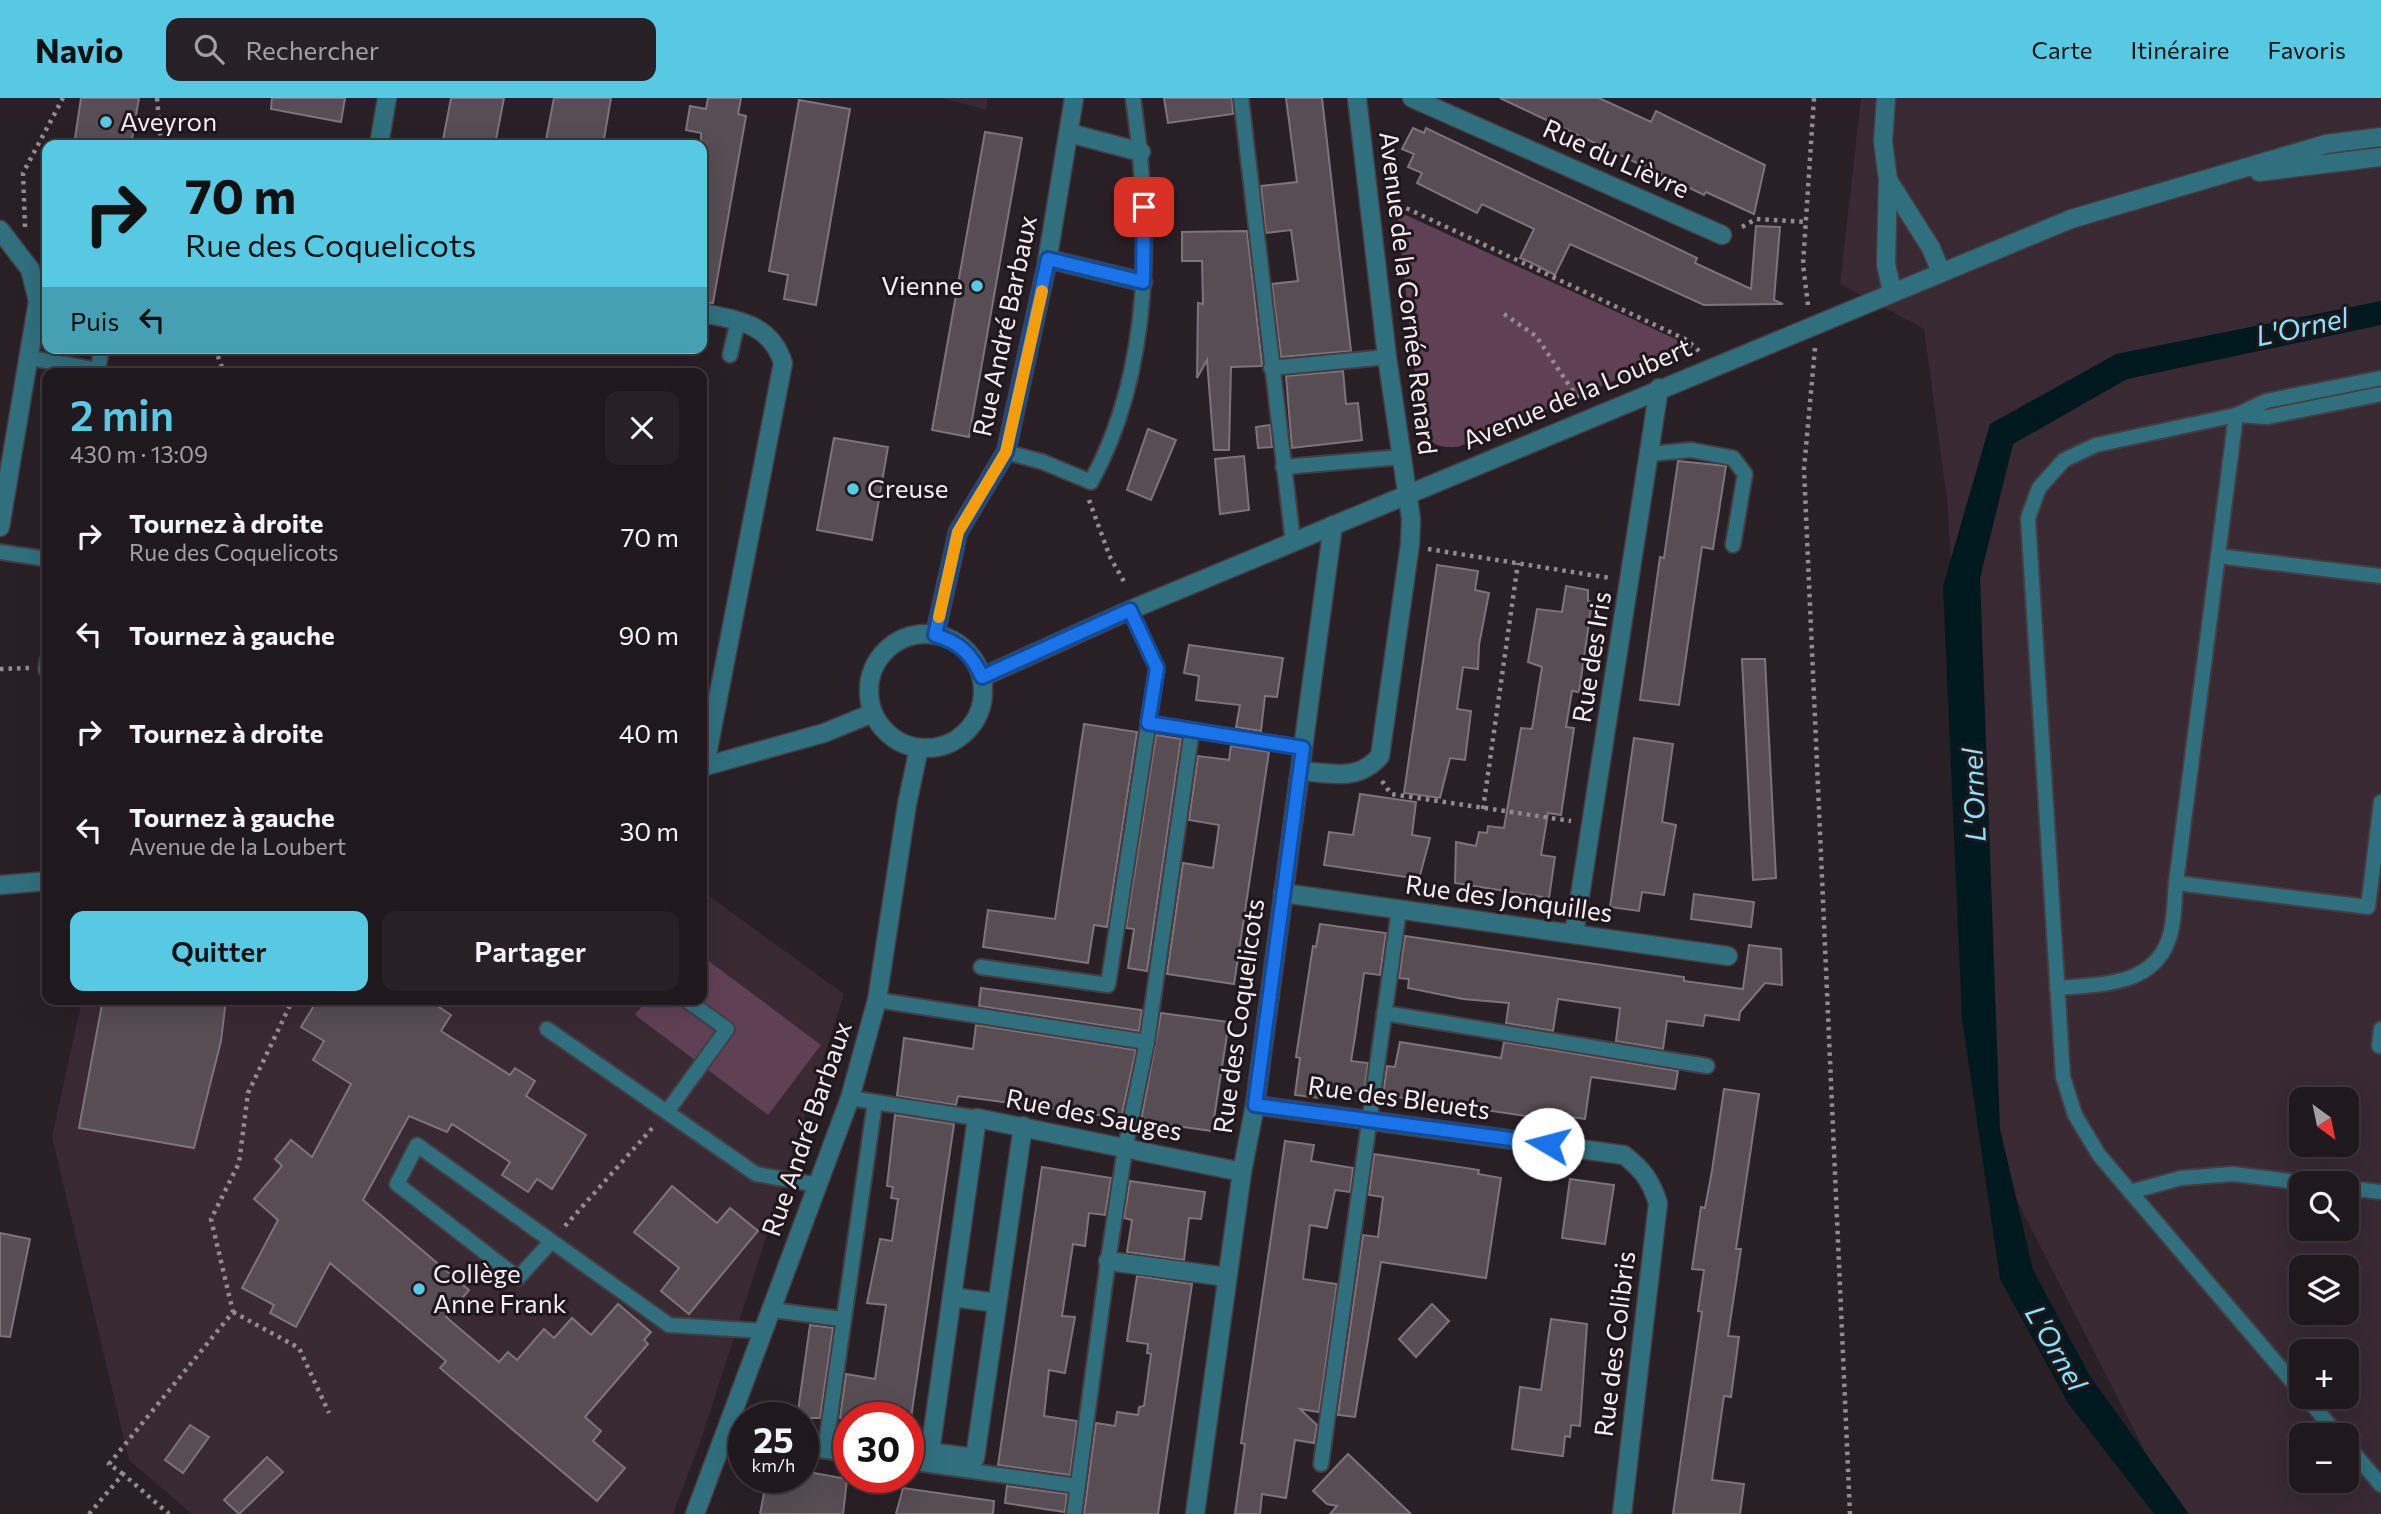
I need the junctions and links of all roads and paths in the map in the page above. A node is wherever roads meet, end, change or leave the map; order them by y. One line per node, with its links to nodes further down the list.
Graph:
1 (62, 98): 23 (path)
2 (157, 98): 13 (path)
3 (387, 98): 14 (street)
4 (1074, 98): 11 (street, Rue André Barbaux)
5 (1133, 98): 15 (lane)
6 (1241, 98): 37 (lane)
7 (1357, 98): 19 (street, Avenue de la Cornée Renard)
8 (1412, 98): 22 (street, Rue du Lièvre)
9 (1814, 98): 20 (path)
10 (1886, 98): 18 (street)
11 (1069, 133): 15 (street); 24 (street, Rue André Barbaux)
12 (2381, 137): 17 (street, Avenue de la Loubert)
13 (161, 140)
14 (380, 140)
15 (1141, 152): 27 (lane)
16 (2381, 157): 17 (street, Avenue de la Loubert)
17 (2200, 179): 25 (street, Avenue de la Loubert)
18 (1888, 180): 25 (street); 28 (street)
19 (1368, 190): 34 (street, Avenue de la Cornée Renard); 38 (path)
20 (1806, 222): 22 (path); 32 (path)
21 (0, 230): 23 (street)
22 (1722, 234)
23 (14, 247): 26 (street)
24 (1048, 259): 27 (street); 44 (street, Rue André Barbaux)
25 (1941, 272): 28 (street, Avenue de la Loubert)
26 (40, 273): 35 (street)
27 (1143, 282): 48 (lane)
28 (1892, 292): 32 (street, Avenue de la Loubert)
29 (707, 314): 31 (street)
30 (1504, 314): 42 (path)
31 (738, 320): 33 (lane); 70 (street)
32 (1812, 325): 38 (street, Avenue de la Loubert); 141 (path)
33 (730, 355)
34 (1387, 357): 37 (lane); 46 (street, Avenue de la Cornée Renard)
35 (30, 358): 36 (lane); 51 (street)
36 (82, 368)
37 (1271, 368): 47 (lane)
38 (1707, 369): 40 (street, Avenue de la Loubert)
39 (2381, 378): 43 (lane)
40 (1659, 388): 45 (street, Rue des Iris); 49 (street, Avenue de la Loubert)
41 (2381, 394): 43 (lane)
42 (1579, 400)
43 (2236, 415): 56 (lane); 86 (lane)
44 (1006, 452): 48 (lane); 63 (street, Rue André Barbaux)
45 (1649, 454): 54 (lane); 60 (street, Rue des Iris)
46 (1402, 457): 47 (lane); 49 (street, Avenue de la Cornée Renard)
47 (1283, 467): 52 (lane)
48 (1091, 482): 61 (path)
49 (1408, 494): 50 (street, Avenue de la Loubert); 53 (street, Avenue de la Cornée Renard)
50 (1333, 526): 52 (street, Avenue de la Loubert); 69 (street, Rue des Coquelicots)
51 (0, 527)
52 (1293, 542): 62 (street, Avenue de la Loubert)
53 (1410, 544): 58 (path); 72 (street, Avenue de la Cornée Renard)
54 (1733, 545)
55 (0, 552): 57 (lane)
56 (2218, 556): 59 (lane); 78 (lane)
57 (42, 558)
58 (1518, 563): 60 (path); 75 (path)
59 (2381, 576)
60 (1632, 578): 76 (street, Rue des Iris)
61 (1126, 585)
62 (1130, 610): 64 (street, Avenue de la Loubert); 66 (lane)
63 (935, 635): 64 (street); 65 (street)
64 (982, 677): 68 (street)
65 (873, 713): 68 (street); 71 (street)
66 (1148, 723): 67 (lane); 85 (lane)
67 (1192, 730): 69 (lane); 93 (lane)
68 (919, 748): 87 (street, Rue André Barbaux)
69 (1303, 748): 73 (street, Rue des Coquelicots)
70 (707, 751)
71 (707, 765)
72 (1371, 767): 73 (street); 75 (path)
73 (1300, 771): 80 (street, Rue des Coquelicots)
74 (2381, 802): 81 (lane)
75 (1483, 809): 76 (path)
76 (1592, 824): 83 (street, Rue des Iris)
77 (42, 881): 79 (street)
78 (2176, 883): 81 (lane); 86 (lane)
79 (0, 885)
80 (1283, 893): 82 (street, Rue des Jonquilles); 98 (street, Rue des Coquelicots)
81 (2374, 908)
82 (1399, 909): 83 (street, Rue des Jonquilles); 90 (lane)
83 (1574, 934): 84 (street, Rue des Jonquilles)
84 (1728, 956)
85 (981, 967)
86 (2057, 988): 109 (lane)
87 (877, 1000): 93 (lane); 96 (street, Rue André Barbaux)
88 (290, 1005): 117 (path)
89 (694, 1005): 99 (lane)
90 (1384, 1013): 95 (lane); 101 (lane)
91 (547, 1029): 99 (lane)
92 (2381, 1029): 94 (lane)
93 (1147, 1042): 103 (lane)
94 (2379, 1046)
95 (1707, 1066)
96 (850, 1098): 97 (lane); 107 (street, Rue André Barbaux)
97 (875, 1102): 100 (lane); 118 (lane)
98 (1255, 1105): 101 (street, Rue des Bleuets); 104 (street, Rue des Coquelicots)
99 (667, 1112): 107 (lane); 111 (path)
100 (977, 1118): 102 (street, Rue des Sauges); 114 (street)
101 (1368, 1121): 105 (street, Rue des Bleuets); 131 (lane)
102 (1023, 1126): 103 (street, Rue des Sauges); 115 (street)
103 (1125, 1149): 104 (street, Rue des Sauges); 112 (lane)
104 (1242, 1171): 113 (street, Rue des Coquelicots)
105 (1650, 1180): 140 (street, Rue des Colibris)
106 (2289, 1181): 109 (lane)
107 (818, 1185): 116 (street, Rue André Barbaux)
108 (2359, 1189): 110 (lane)
109 (2130, 1192): 120 (lane)
110 (2381, 1192)
111 (550, 1243): 111 (lane); 119 (lane)
112 (1108, 1261): 113 (street); 134 (lane)
113 (1227, 1277): 139 (street, Rue des Coquelicots)
114 (952, 1297): 115 (street); 115 (street)
115 (998, 1303)
116 (772, 1310): 118 (lane); 119 (street, Rue André Barbaux)
117 (233, 1312): 122 (path); 132 (path)
118 (842, 1319): 127 (lane)
119 (764, 1331): 124 (street, Rue André Barbaux)
120 (2289, 1378)
121 (2316, 1409): 123 (lane)
122 (329, 1413)
123 (2328, 1423)
124 (724, 1437): 125 (lane); 137 (street, Rue André Barbaux)
125 (728, 1438)
126 (819, 1450): 127 (lane)
127 (825, 1451): 128 (lane)
128 (833, 1452)
129 (2359, 1459): 133 (lane)
130 (924, 1464): 134 (lane)
131 (1321, 1464)
132 (123, 1474): 135 (path); 136 (path)
133 (2381, 1485)
134 (1078, 1486): 138 (lane)
135 (89, 1514)
136 (169, 1514)
137 (695, 1514)
138 (1074, 1514)
139 (1195, 1514)
140 (1622, 1514)
141 (1850, 1514)

